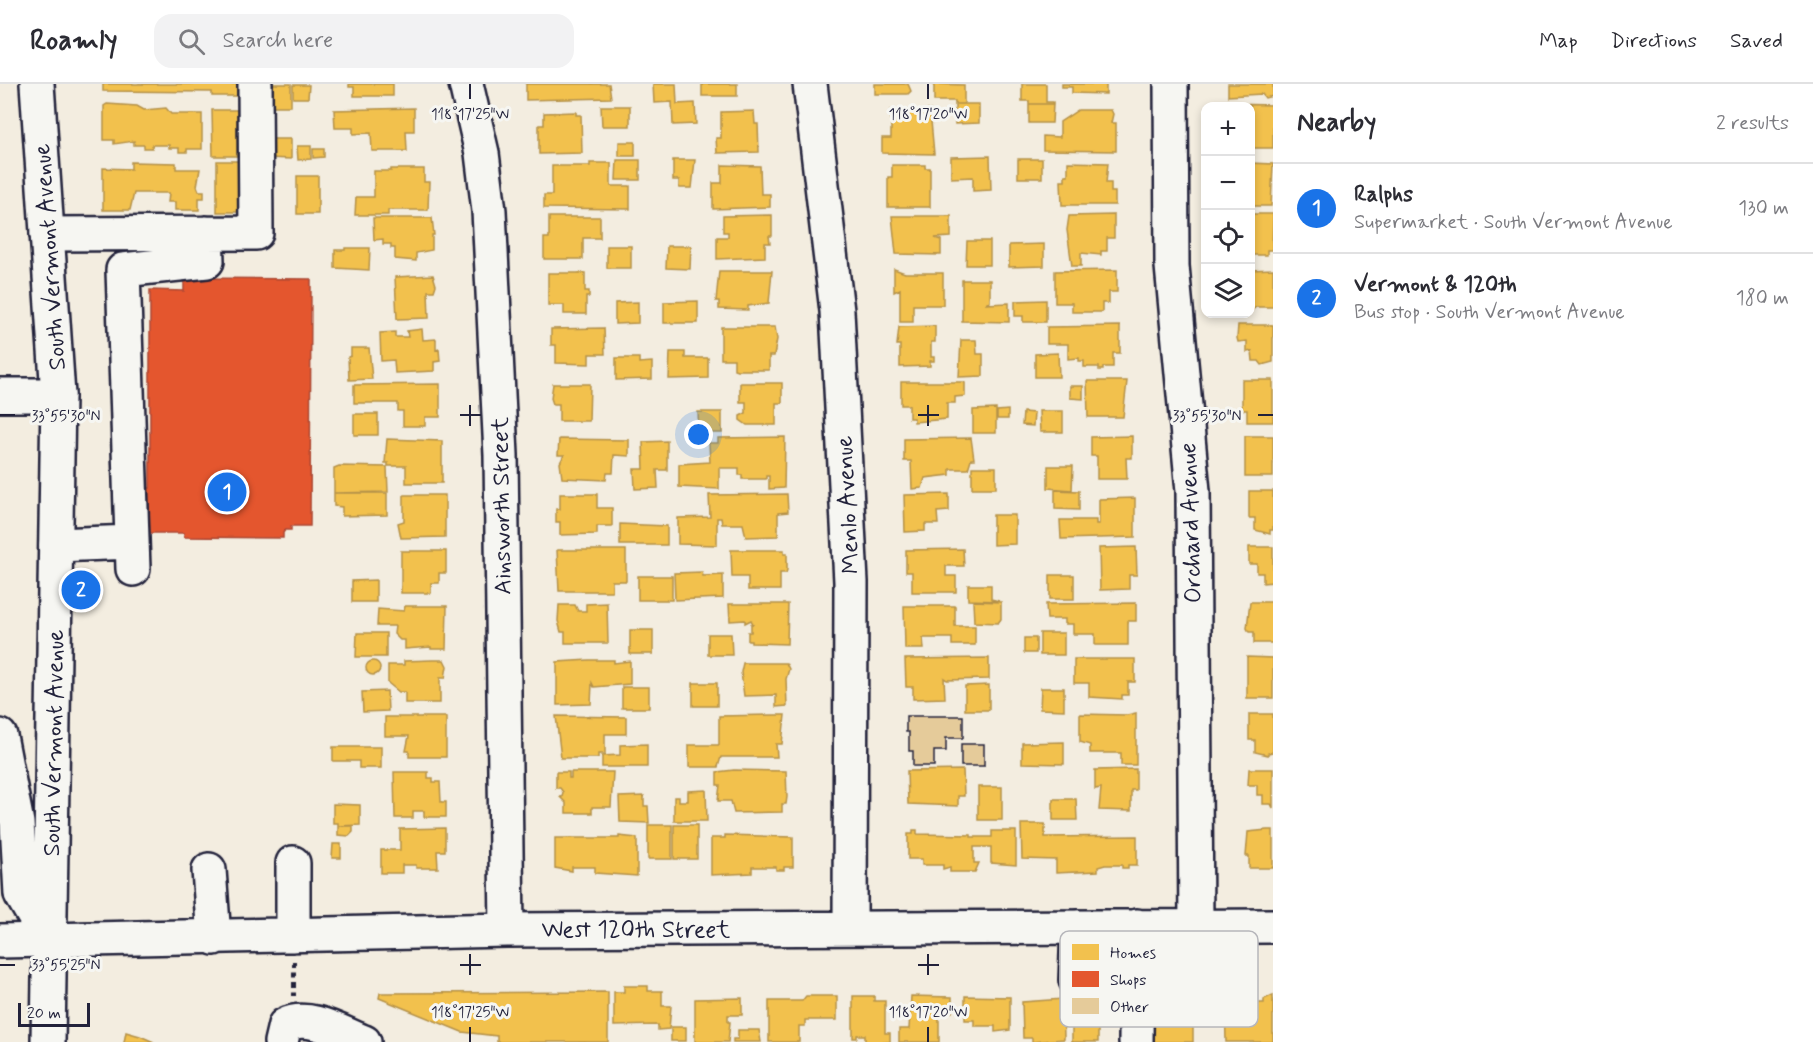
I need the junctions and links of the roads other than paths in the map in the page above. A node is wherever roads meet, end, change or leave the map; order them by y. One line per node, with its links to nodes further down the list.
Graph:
1 (37, 84): 7 (street, South Vermont Avenue)
2 (255, 84): 6 (street)
3 (466, 84): 19 (street, Ainsworth Street)
4 (810, 84): 16 (street, Menlo Avenue)
5 (1171, 84): 15 (street, Orchard Avenue)
6 (206, 233): 7 (street); 10 (street)
7 (47, 234): 9 (street, South Vermont Avenue)
8 (0, 395): 9 (street)
9 (58, 395): 10 (street, South Vermont Avenue)
10 (56, 545): 24 (street, South Vermont Avenue)
11 (0, 736): 24 (street)
12 (293, 863): 22 (street)
13 (209, 870): 23 (street)
14 (1137, 926): 15 (street, West 120th Street); 17 (street, West 120th Street); 21 (street)
15 (1196, 926): 18 (street, West 120th Street)
16 (850, 927): 17 (street, West 120th Street); 19 (street, West 120th Street)
17 (1078, 927): 20 (street)
18 (1273, 927)
19 (507, 930): 22 (street, West 120th Street)
20 (1078, 931)
21 (1137, 931)
22 (293, 935): 23 (street, West 120th Street)
23 (214, 938): 24 (street, West 120th Street)
24 (48, 940): 25 (street, West 120th Street); 28 (street, South Vermont Avenue)
25 (0, 941)
26 (1136, 1027): 30 (street)
27 (287, 1031): 29 (street)
28 (48, 1042)
29 (364, 1042)
30 (1136, 1042)

